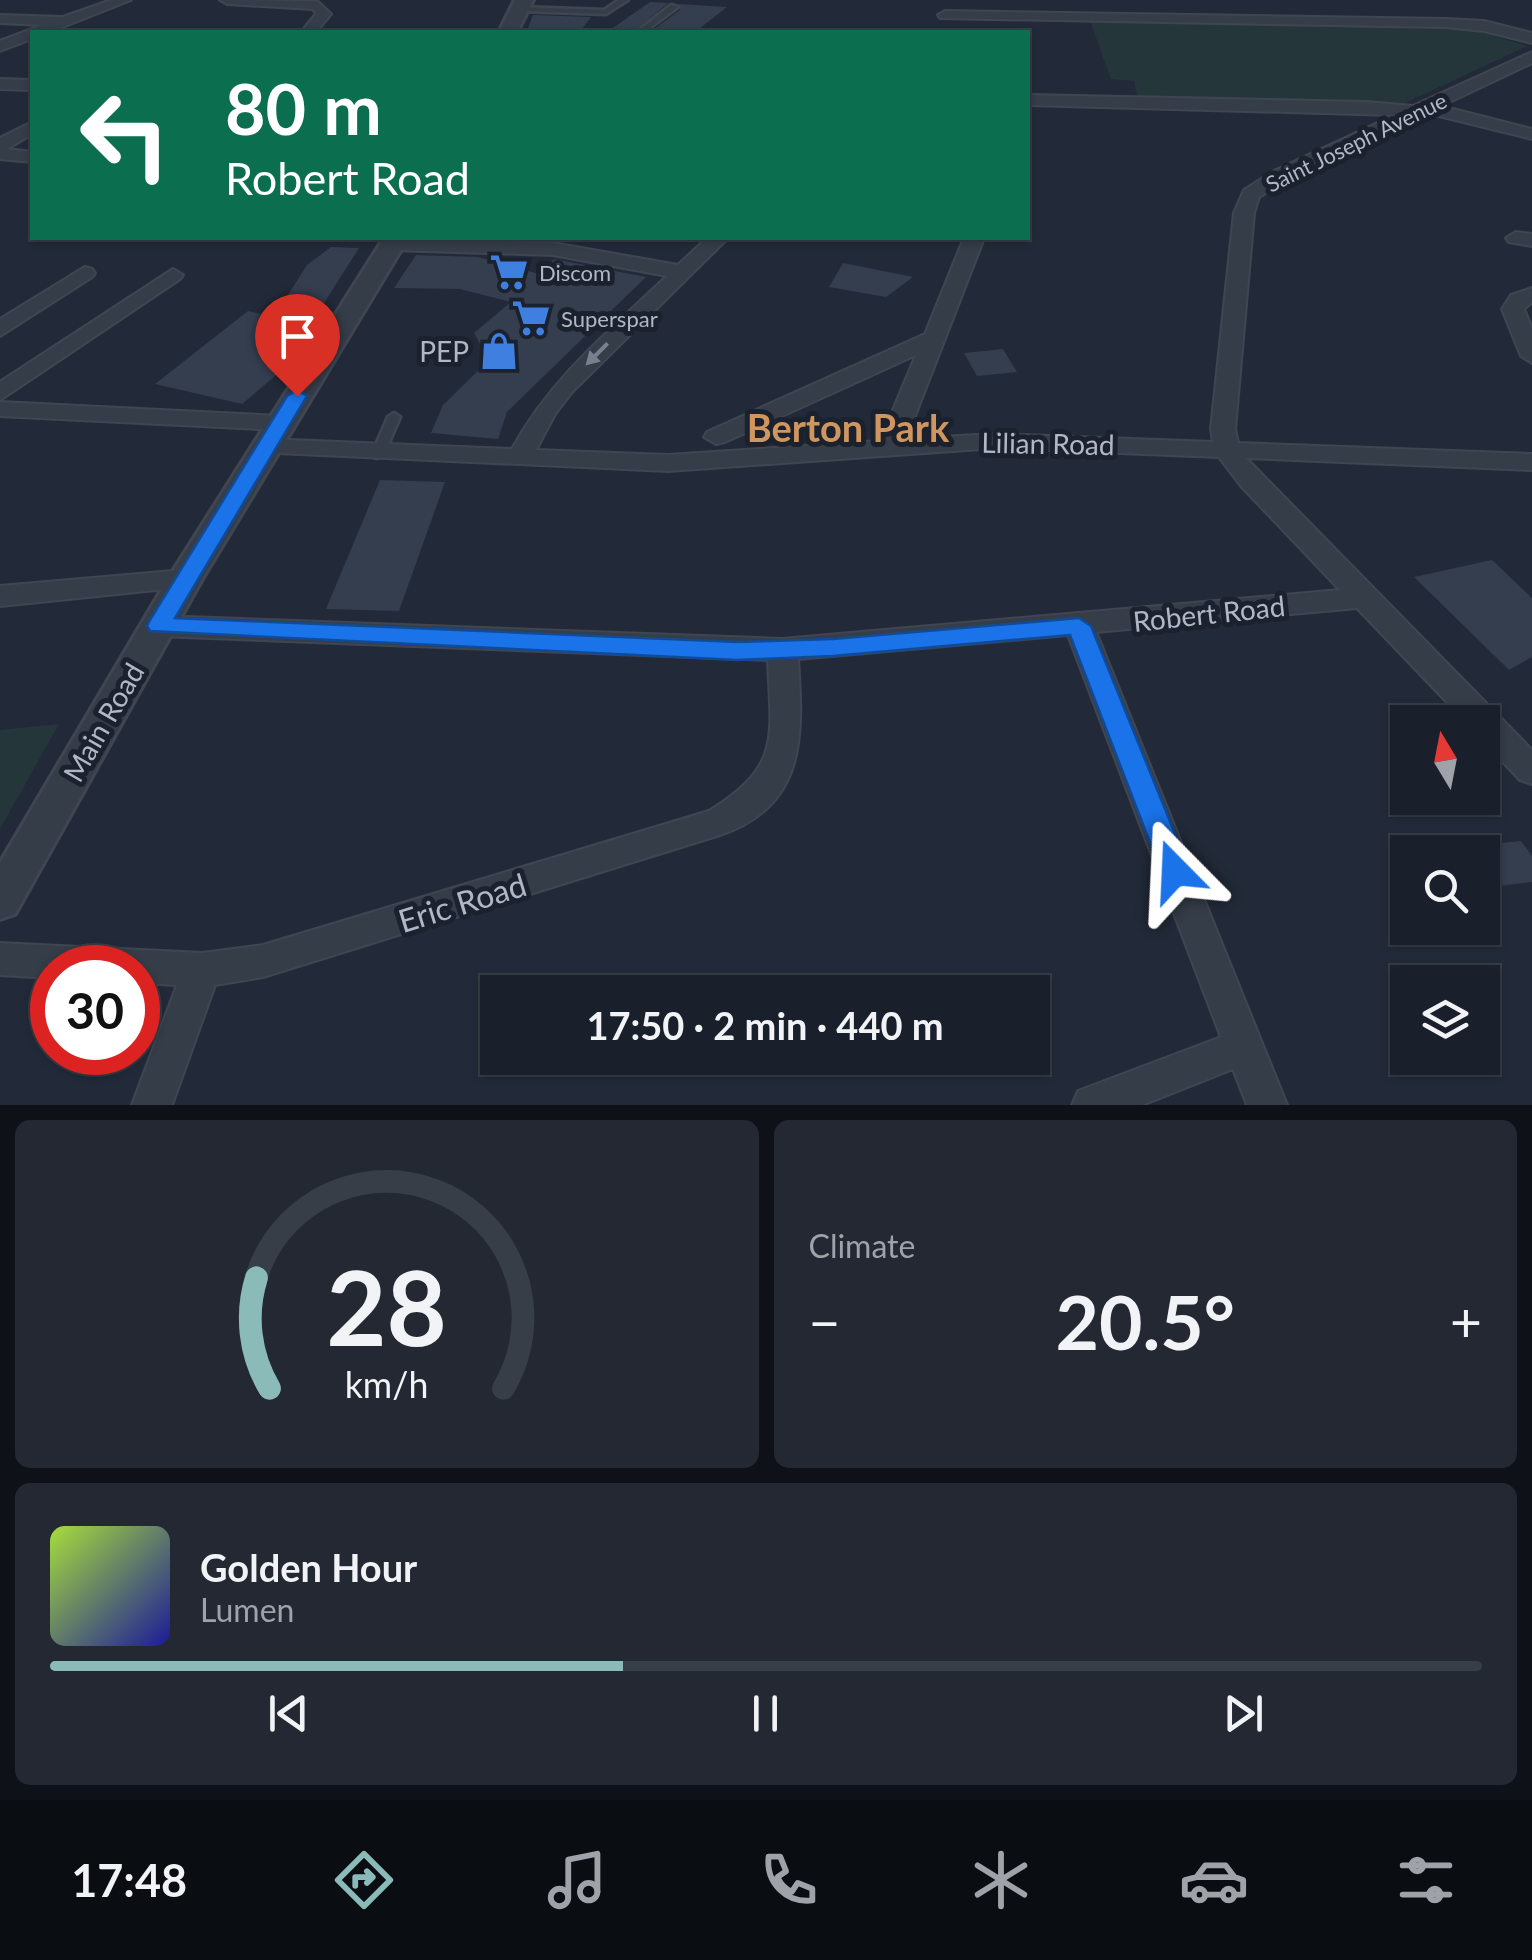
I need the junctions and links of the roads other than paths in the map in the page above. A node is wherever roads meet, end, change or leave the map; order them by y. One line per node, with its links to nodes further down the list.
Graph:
1 (124, 0): 9 (street)
2 (228, 0): 11 (street)
3 (624, 0): 5 (lane)
4 (954, 0): 7 (street)
5 (522, 4): 12 (street)
6 (674, 7): 13 (lane)
7 (944, 15): 14 (street); 16 (street)
8 (0, 20): 9 (street)
9 (67, 21): 10 (street)
10 (42, 30)
11 (310, 30)
12 (509, 30)
13 (643, 30)
14 (936, 30)
15 (30, 35): 17 (street)
16 (1532, 38)
17 (0, 46)
18 (1532, 57): 22 (street, Saint Joseph Avenue)
19 (0, 84): 20 (street)
20 (30, 85)
21 (1030, 100): 22 (street)
22 (1423, 110): 24 (street); 44 (street, Saint Joseph Avenue)
23 (30, 128): 25 (street)
24 (1532, 134)
25 (0, 146)
26 (0, 154): 27 (street)
27 (30, 157)
28 (716, 240): 31 (street)
29 (973, 240): 36 (street)
30 (394, 241): 31 (street); 41 (street, Main Road)
31 (680, 272): 46 (street, one-way to 46)
32 (85, 274): 35 (street)
33 (172, 275): 38 (street)
34 (1532, 294): 37 (street)
35 (0, 330)
36 (936, 337): 42 (street); 43 (street)
37 (1532, 356)
38 (0, 394)
39 (0, 409): 41 (street, Lilian Road)
40 (394, 417): 45 (lane)
41 (272, 435): 45 (street, Lilian Road); 48 (street, Main Road)
42 (716, 437)
43 (891, 446): 44 (street, Lilian Road); 46 (street, Lilian Road)
44 (1226, 449): 47 (street, Lilian Road); 50 (street)
45 (378, 454): 46 (street, Lilian Road)
46 (519, 459)
47 (1532, 462)
48 (185, 579): 49 (street); 51 (street, Main Road)
49 (0, 596)
50 (1362, 598): 52 (street, Robert Road); 54 (street)
51 (159, 626): 53 (street, Robert Road); 55 (street, Main Road)
52 (1079, 626): 53 (street, Robert Road); 58 (street)
53 (782, 650): 57 (street, Eric Road)
54 (1532, 771)
55 (0, 902)
56 (0, 959): 57 (street, Eric Road)
57 (202, 970): 59 (street)
58 (1244, 1046): 60 (street); 61 (street)
59 (152, 1105)
60 (1092, 1105)
61 (1267, 1105)

